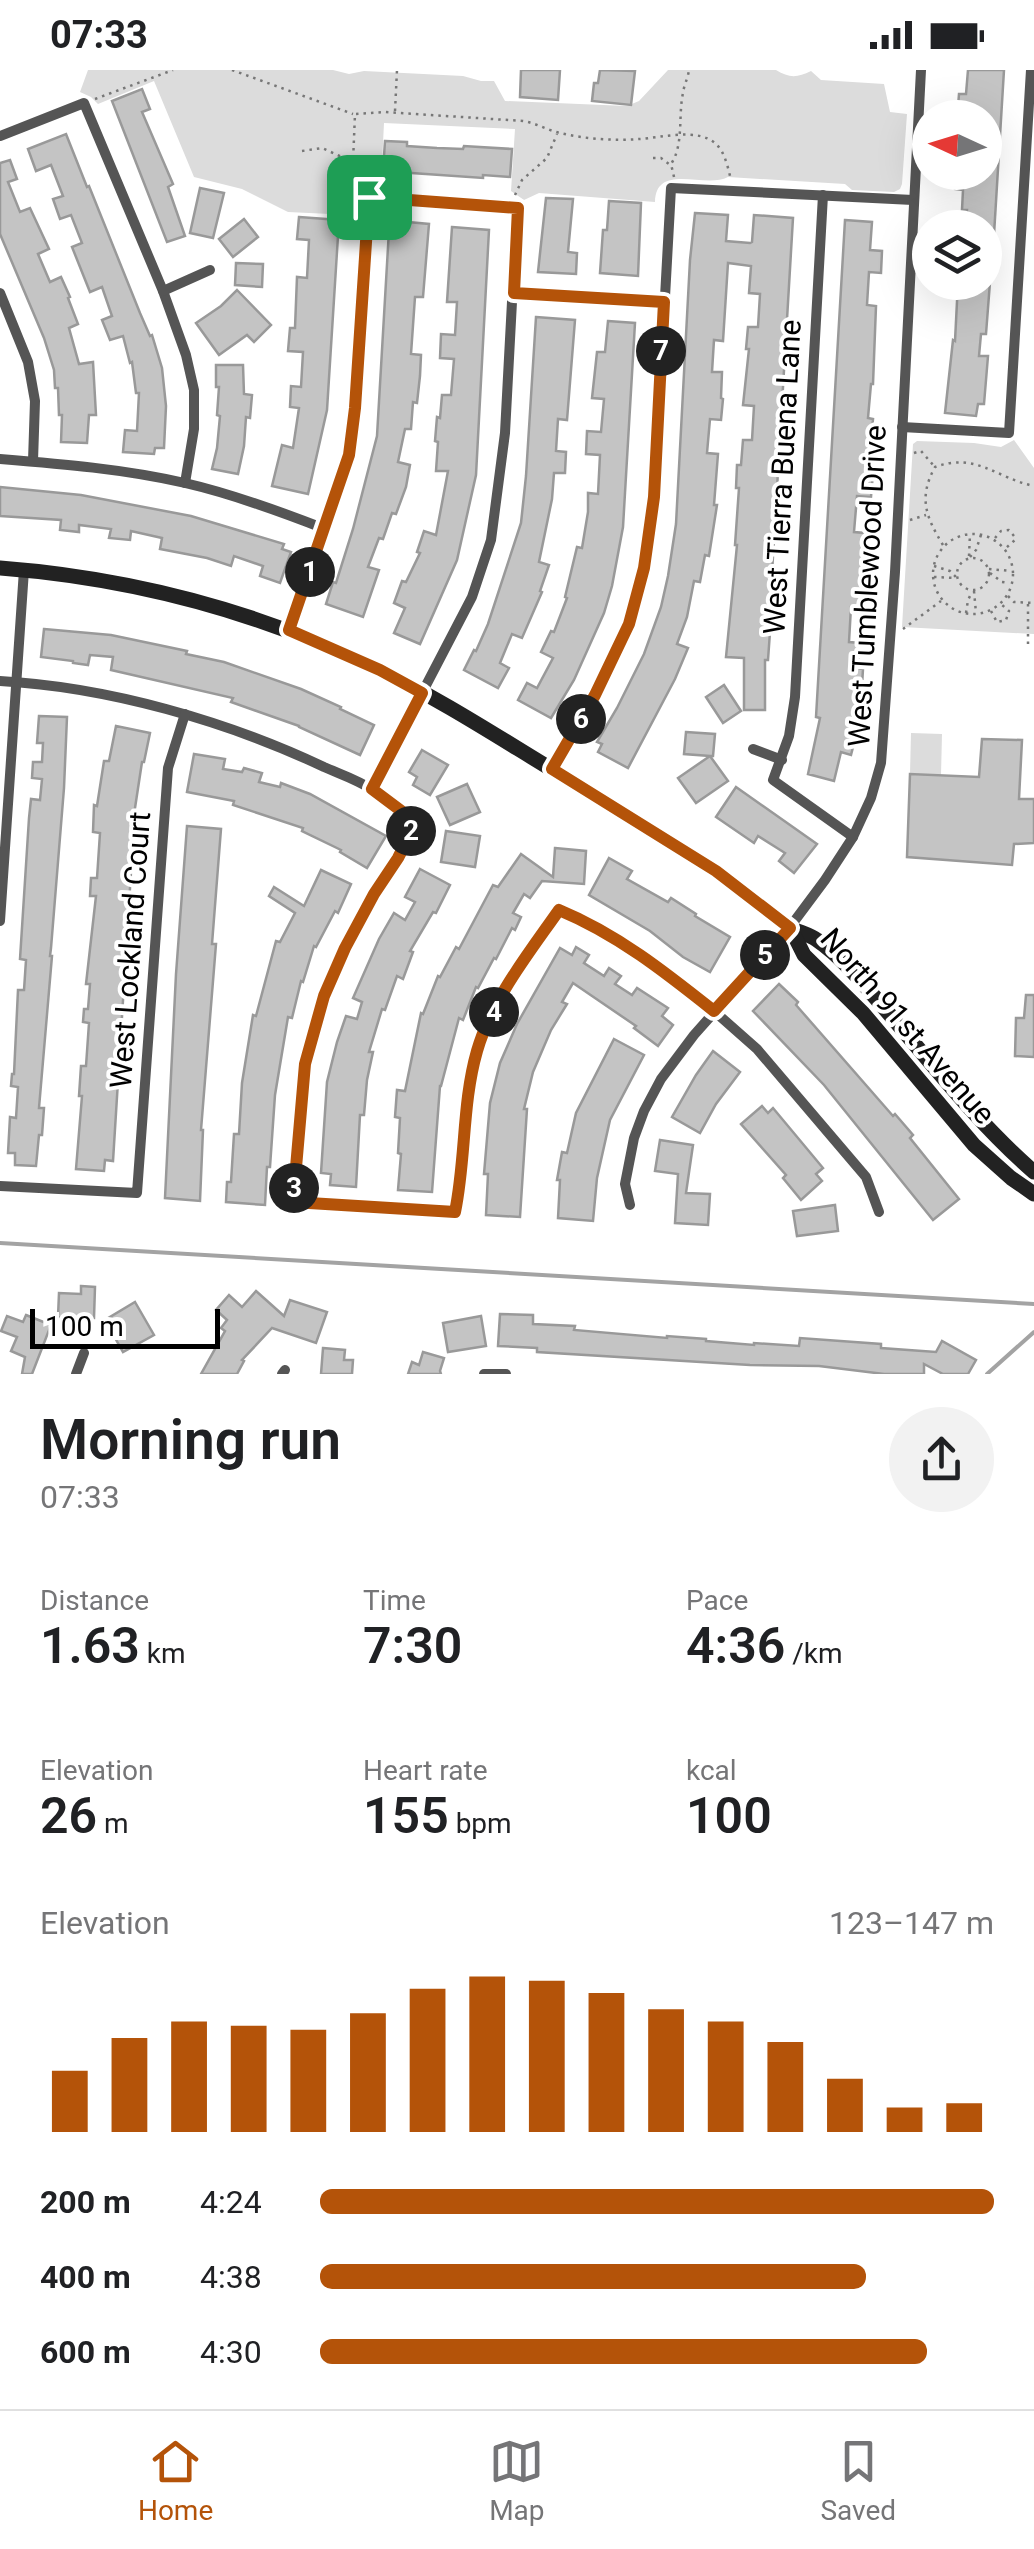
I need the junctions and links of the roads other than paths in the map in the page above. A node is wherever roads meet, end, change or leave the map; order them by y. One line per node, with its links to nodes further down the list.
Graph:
1 (921, 70): 5 (street, West Tumblewood Drive)
2 (1031, 70): 11 (street)
3 (0, 136): 7 (street)
4 (822, 195): 5 (street); 10 (street); 26 (street, West Tierra Buena Lane)
5 (913, 200): 13 (street, West Tumblewood Drive)
6 (210, 270): 7 (street)
7 (163, 290): 16 (street)
8 (0, 293): 15 (street)
9 (514, 293): 10 (street); 17 (street); 23 (street)
10 (664, 302): 27 (street)
11 (1017, 310): 12 (street); 13 (street)
12 (1034, 311)
13 (902, 427): 29 (street, West Tumblewood Drive)
14 (0, 458): 15 (street)
15 (33, 461): 16 (street)
16 (185, 483): 17 (street)
17 (325, 529): 20 (street)
18 (0, 568): 19 (main road, North 91st Avenue)
19 (24, 570): 20 (main road, North 91st Avenue); 22 (street)
20 (289, 630): 23 (main road, North 91st Avenue)
21 (0, 681): 22 (street)
22 (16, 682): 24 (street); 30 (street)
23 (422, 693): 27 (main road, North 91st Avenue); 28 (street)
24 (185, 714): 28 (street); 36 (street, West Lockland Court)
25 (753, 749): 26 (street)
26 (782, 760): 29 (street, West Tierra Buena Lane)
27 (552, 769): 31 (main road, North 91st Avenue)
28 (372, 789): 32 (street)
29 (853, 837): 31 (street, West Tumblewood Drive)
30 (0, 921)
31 (790, 928): 32 (street, West Tumblewood Drive); 33 (main road, North 91st Avenue); 34 (main road, North 91st Avenue)
32 (714, 1011): 38 (street, West Tumblewood Drive); 39 (street)
33 (954, 1091): 34 (main road); 35 (main road, North 91st Avenue)
34 (939, 1104): 37 (main road, North 91st Avenue)
35 (1034, 1172)
36 (0, 1186)
37 (1034, 1194)
38 (630, 1206)
39 (879, 1212)
40 (84, 1353): 41 (street)
41 (76, 1374)
42 (484, 1374): 43 (street)
43 (506, 1374)

